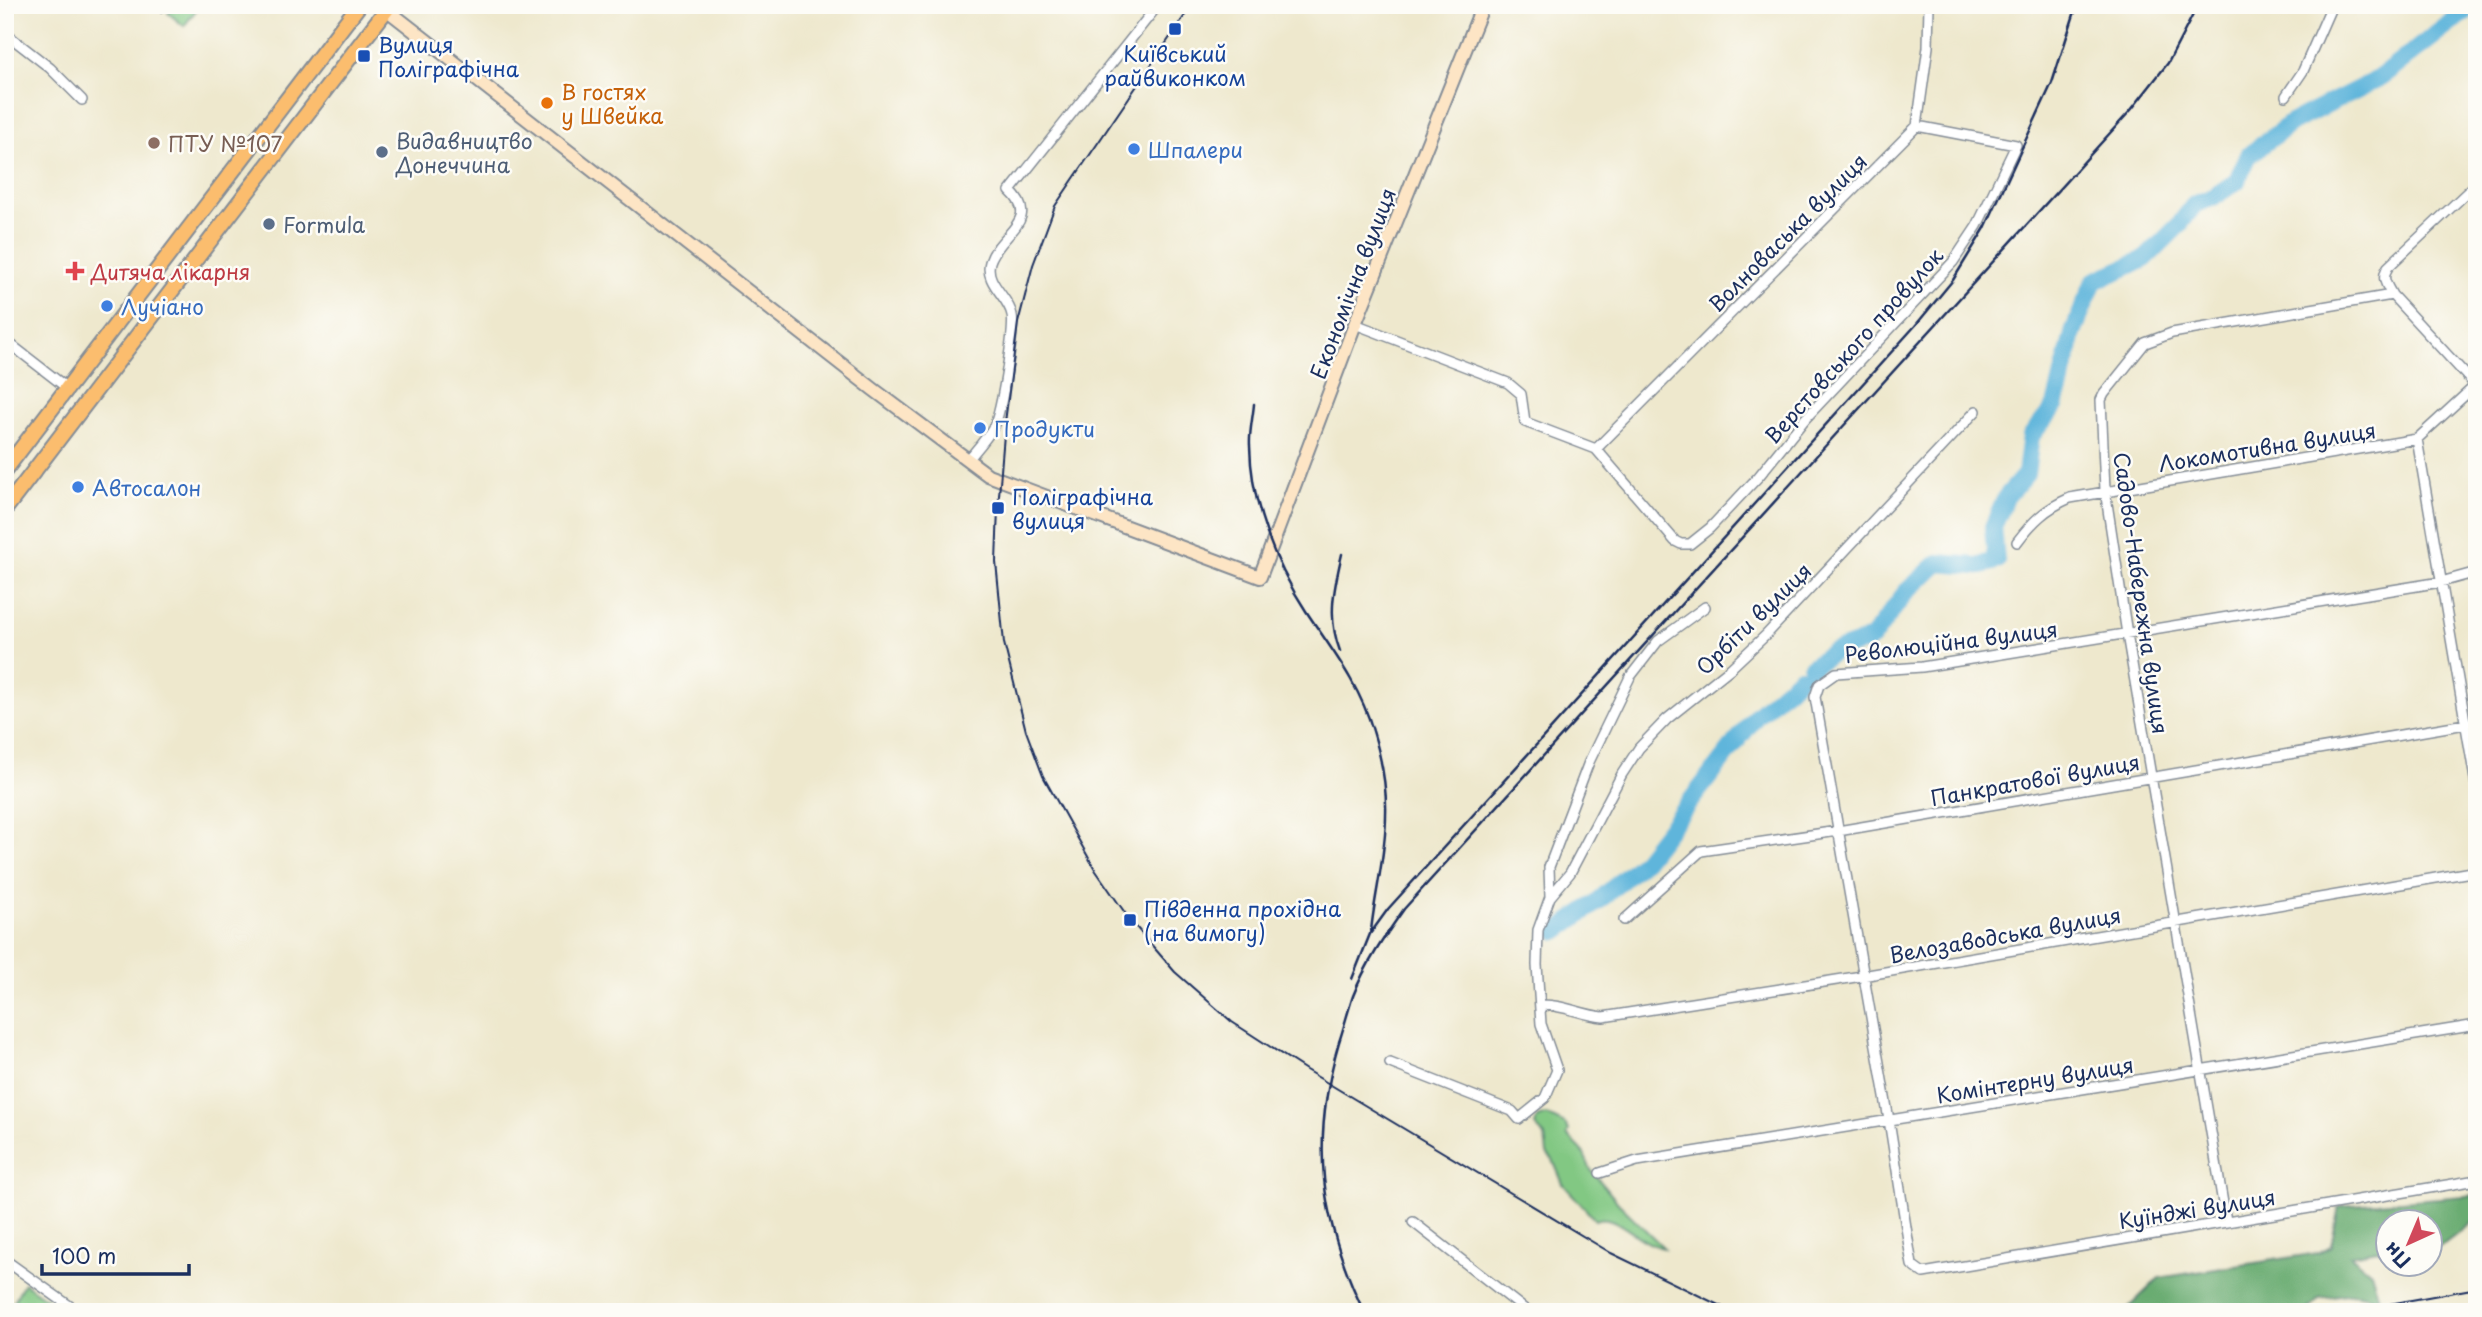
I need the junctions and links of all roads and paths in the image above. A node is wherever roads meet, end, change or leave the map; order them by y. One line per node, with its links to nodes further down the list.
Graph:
1 (359, 5): 16 (main road)
2 (1158, 5): 20 (street)
3 (1483, 5): 13 (street, Економічна вулиця)
4 (1929, 5): 10 (street)
5 (2332, 5): 8 (street)
6 (386, 7): 20 (street); 23 (main road)
7 (5, 33): 9 (street)
8 (2286, 96)
9 (82, 100)
10 (1917, 126): 19 (street, Волноваська вулиця); 19 (street, Верстовського провулок)
11 (2477, 183): 12 (street)
12 (2392, 295): 15 (street); 22 (street, Садово-Набережна вулиця)
13 (1355, 324): 19 (street); 20 (street, Економічна вулиця)
14 (5, 340): 16 (street)
15 (2476, 385): 18 (street)
16 (67, 388): 21 (main road)
17 (1976, 411): 35 (street, Орбіти вулиця)
18 (2417, 439): 22 (street, Локомотивна вулиця); 26 (street)
19 (1596, 449)
20 (968, 460)
21 (5, 470)
22 (2105, 491): 24 (street, Локомотивна вулиця); 28 (street, Садово-Набережна вулиця)
23 (5, 509)
24 (2017, 542)
25 (2477, 572): 26 (street, Революційна вулиця)
26 (2441, 582): 28 (street, Революційна вулиця); 30 (street)
27 (1705, 607): 35 (street)
28 (2127, 634): 31 (street, Садово-Набережна вулиця); 33 (street, Революційна вулиця)
29 (2477, 722): 30 (street, Панкратової вулиця)
30 (2465, 724): 31 (street, Панкратової вулиця); 32 (street)
31 (2153, 777): 33 (street, Панкратової вулиця); 37 (street, Садово-Набережна вулиця)
32 (2477, 791)
33 (1838, 831): 36 (street, Панкратової вулиця); 38 (street, Революційна вулиця)
34 (2477, 871): 37 (street, Велозаводська вулиця)
35 (1550, 897): 39 (street)
36 (1625, 920)
37 (2176, 923): 38 (street, Велозаводська вулиця); 42 (street, Садово-Набережна вулиця)
38 (1862, 976): 39 (street, Велозаводська вулиця); 43 (street, Революційна вулиця)
39 (1540, 1005): 41 (street)
40 (2477, 1025): 42 (street, Комінтерну вулиця)
41 (1390, 1063)
42 (2202, 1069): 43 (street, Комінтерну вулиця); 46 (street, Садово-Набережна вулиця)
43 (1889, 1120): 44 (street, Комінтерну вулиця); 49 (street, Революційна вулиця)
44 (1600, 1173)
45 (2477, 1180): 46 (street, Куїнджі вулиця)
46 (2225, 1221): 49 (street, Куїнджі вулиця)
47 (1413, 1222): 51 (street)
48 (5, 1260): 50 (street)
49 (1923, 1273)
50 (78, 1312)
51 (1528, 1312)

